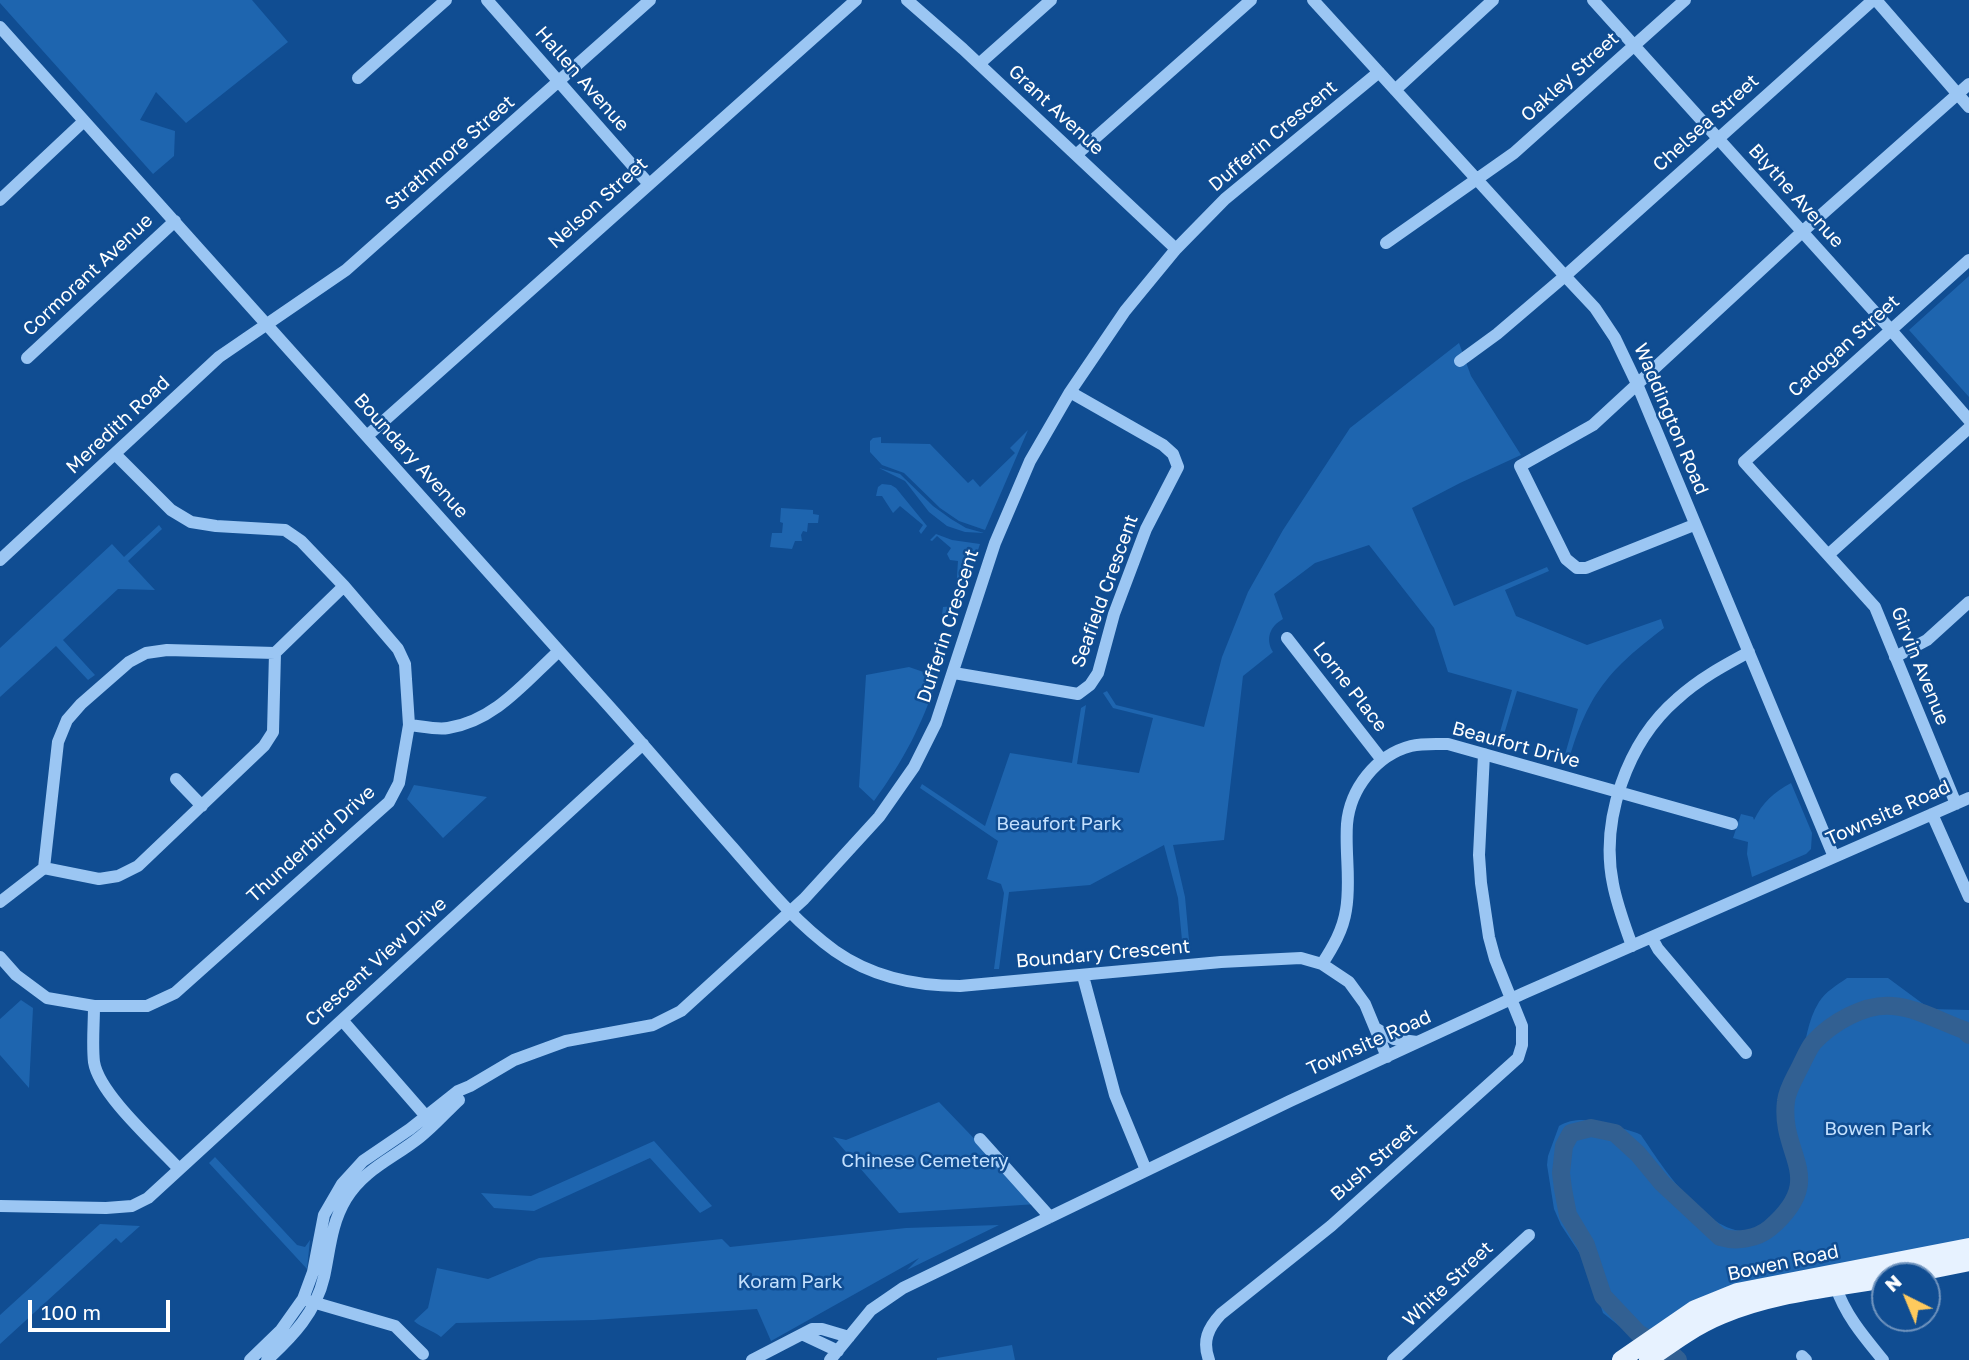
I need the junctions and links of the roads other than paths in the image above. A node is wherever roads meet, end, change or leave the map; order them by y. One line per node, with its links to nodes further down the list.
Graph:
1 (446, 0): 17 (street)
2 (487, 0): 18 (street, Hallen Avenue)
3 (650, 0): 18 (street, Strathmore Street)
4 (856, 0): 27 (street, Nelson Street)
5 (907, 0): 15 (street, Grant Avenue)
6 (1051, 0): 15 (street)
7 (1251, 0): 25 (street)
8 (1313, 0): 16 (street, Waddington Road)
9 (1493, 0): 20 (street)
10 (1593, 0): 14 (street, Blythe Avenue)
11 (1685, 0): 14 (street, Oakley Street)
12 (1875, 0): 21 (street); 24 (street, Chelsea Street)
13 (0, 27): 23 (street, Boundary Avenue)
14 (1634, 46): 24 (street, Blythe Avenue); 26 (street, Oakley Street)
15 (979, 64): 25 (street, Grant Avenue)
16 (1379, 72): 20 (street, Waddington Road); 32 (street, Dufferin Crescent)
17 (358, 78)
18 (559, 82): 27 (street, Hallen Avenue); 35 (street, Strathmore Street)
19 (1969, 84): 21 (street)
20 (1395, 90): 26 (street, Waddington Road)
21 (1957, 94): 22 (street); 30 (street)
22 (1969, 107)
23 (84, 121): 28 (street); 29 (street, Boundary Avenue)
24 (1718, 139): 30 (street, Blythe Avenue); 34 (street, Chelsea Street)
25 (1076, 155): 32 (street, Grant Avenue)
26 (1478, 180): 31 (street, Oakley Street); 34 (street, Waddington Road)
27 (648, 183): 43 (street, Nelson Street)
28 (0, 200)
29 (175, 221): 35 (street, Boundary Avenue); 37 (street, Cormorant Avenue)
30 (1802, 232): 36 (street, Blythe Avenue); 39 (street)
31 (1386, 243)
32 (1176, 249): 40 (street, Dufferin Crescent)
33 (1969, 260): 36 (street, Cadogan Street)
34 (1565, 276): 38 (street, Chelsea Street); 39 (street, Waddington Road)
35 (267, 324): 43 (street, Boundary Avenue); 44 (street, Meredith Road)
36 (1891, 330): 41 (street, Blythe Avenue); 45 (street, Cadogan Street)
37 (27, 358)
38 (1460, 361)
39 (1637, 384): 46 (street, Waddington Road); 46 (street)
40 (1070, 392): 56 (street, Dufferin Crescent); 56 (street, Seafield Crescent)
41 (1969, 420)
42 (1969, 428): 48 (street)
43 (367, 436): 52 (street, Boundary Avenue)
44 (115, 454): 47 (street, Meredith Road); 49 (street, Thunderbird Drive)
45 (1744, 462): 48 (street, Girvin Avenue)
46 (1694, 525): 53 (street, Waddington Road)
47 (2, 553)
48 (1828, 555): 55 (street, Girvin Avenue)
49 (344, 586): 54 (street); 57 (street, Thunderbird Drive)
50 (1969, 602): 55 (street)
51 (1287, 638): 60 (street, Lorne Place)
52 (559, 651): 57 (street); 58 (street, Boundary Avenue)
53 (1749, 652): 62 (street); 68 (street, Waddington Road)
54 (275, 653): 65 (street); 69 (street)
55 (1895, 657): 64 (street, Girvin Avenue)
56 (954, 673): 72 (street, Dufferin Crescent)
57 (409, 725): 79 (street, Thunderbird Drive)
58 (643, 744): 72 (street, Boundary Avenue); 80 (street, Crescent View Drive)
59 (1484, 754): 60 (street, Beaufort Drive); 62 (street, Beaufort Drive); 78 (street, Bush Street)
60 (1382, 760): 76 (street, Beaufort Drive)
61 (176, 779): 65 (street)
62 (1619, 793): 67 (street, Beaufort Drive); 74 (street)
63 (1969, 798): 64 (street, Townsite Road)
64 (1956, 804): 66 (street, Townsite Road)
65 (202, 806): 69 (street)
66 (1932, 814): 68 (street, Townsite Road); 70 (street)
67 (1732, 824)
68 (1834, 857): 73 (street, Townsite Road)
69 (44, 868): 71 (street)
70 (1969, 897)
71 (0, 902)
72 (790, 913): 77 (street, Boundary Crescent); 85 (street, Dufferin Crescent)
73 (1651, 938): 74 (street, Townsite Road); 83 (street)
74 (1632, 946): 78 (street, Townsite Road)
75 (0, 957): 79 (street, Thunderbird Drive)
76 (1322, 964): 77 (street, Boundary Crescent); 81 (street, Boundary Crescent)
77 (1083, 976): 88 (street)
78 (1511, 1000): 82 (street, Townsite Road); 107 (street, Bush Street)
79 (94, 1006): 87 (street)
80 (342, 1020): 85 (street); 87 (street, Crescent View Drive)
81 (1374, 1028): 82 (street); 84 (street, Boundary Crescent)
82 (1419, 1042): 84 (street, Townsite Road)
83 (1746, 1052)
84 (1387, 1057): 88 (street, Townsite Road)
85 (430, 1120): 97 (street, Dufferin Crescent)
86 (980, 1139): 90 (street)
87 (179, 1169): 89 (street, Crescent View Drive)
88 (1146, 1170): 90 (street, Townsite Road)
89 (0, 1206)
90 (1050, 1217): 99 (street, Townsite Road)
91 (1529, 1235): 108 (street, White Street)
92 (1969, 1247): 100 (main road, Bowen Road)
93 (1969, 1262): 94 (main road)
94 (1941, 1268)
95 (1871, 1281): 96 (main road, Bowen Road)
96 (1836, 1287): 100 (main road, Bowen Road); 109 (street)
97 (309, 1301): 101 (street); 104 (street, Dufferin Crescent); 105 (street, Dufferin Crescent)
98 (804, 1335): 99 (street); 102 (street); 106 (street)
99 (849, 1337): 102 (street, Townsite Road)
100 (1661, 1340): 103 (main road, Bowen Road)
101 (423, 1354)
102 (834, 1355)
103 (1634, 1357)
104 (250, 1360)
105 (267, 1360)
106 (752, 1360)
107 (1209, 1360)
108 (1393, 1360)
109 (1883, 1360)

